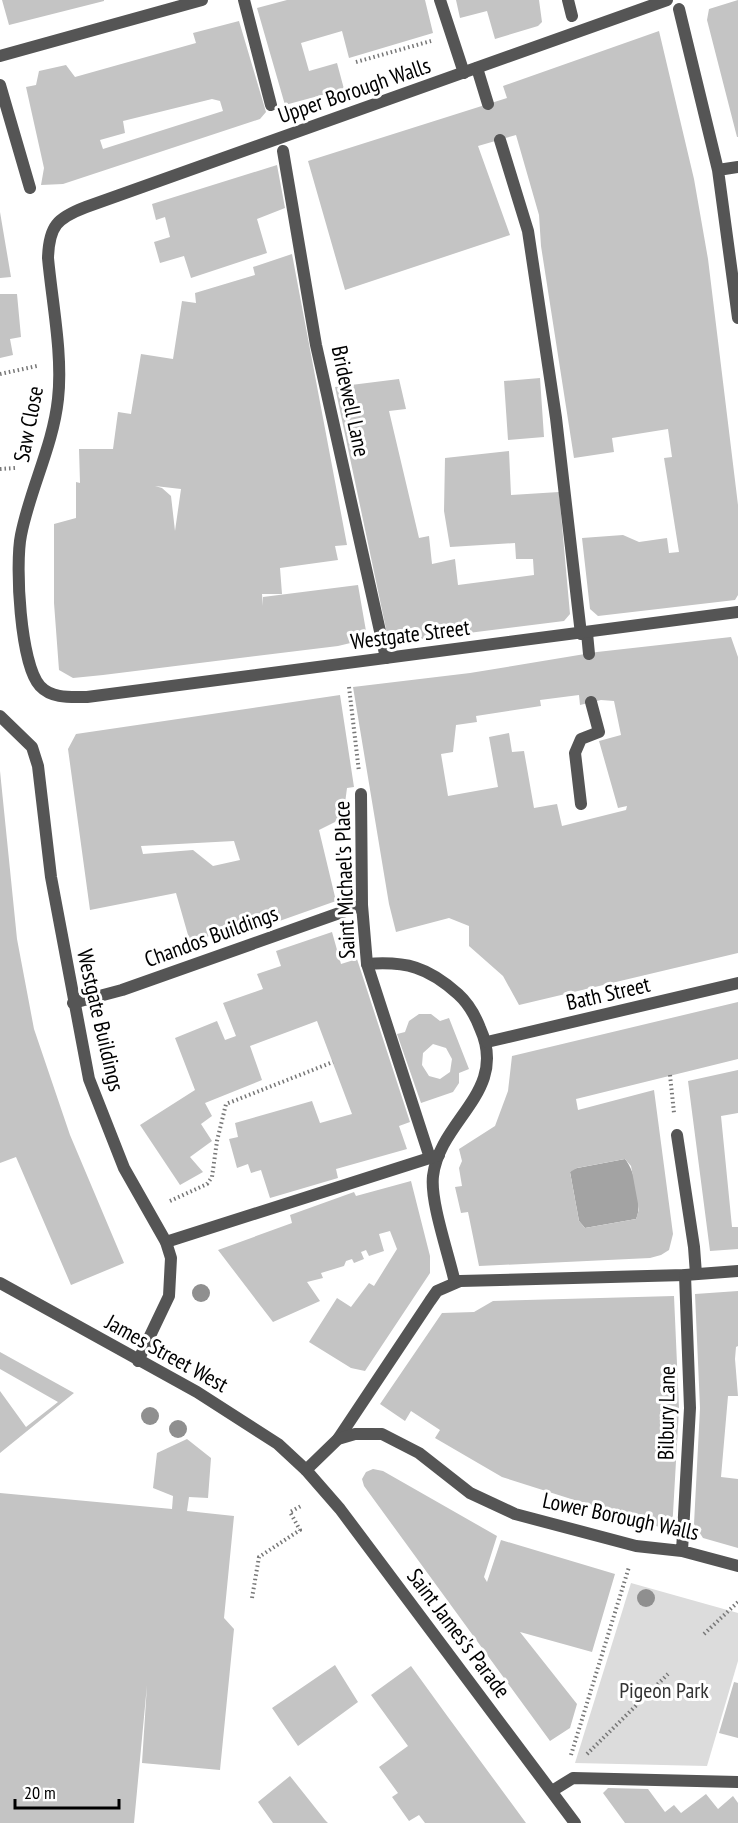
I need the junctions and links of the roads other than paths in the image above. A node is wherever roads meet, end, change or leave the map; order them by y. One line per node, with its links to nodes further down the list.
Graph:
1 (202, 0): 8 (street)
2 (243, 0): 13 (street)
3 (440, 0): 10 (street)
4 (568, 0): 7 (street)
5 (667, 0): 9 (street, Upper Borough Walls)
6 (679, 9): 17 (street)
7 (572, 16)
8 (0, 57)
9 (477, 69): 10 (street, Upper Borough Walls); 12 (street)
10 (464, 73): 19 (street, Upper Borough Walls)
11 (0, 85): 18 (street)
12 (488, 104)
13 (271, 105)
14 (500, 140): 23 (street)
15 (284, 151): 25 (street, Bridewell Lane)
16 (738, 167): 17 (street)
17 (718, 170): 20 (street)
18 (30, 188)
19 (56, 223): 26 (street, Saw Close)
20 (735, 259): 21 (street)
21 (738, 318)
22 (738, 612): 23 (street, Westgate Street)
23 (584, 633): 24 (street); 25 (street, Westgate Street)
24 (589, 654)
25 (386, 658): 26 (street, Westgate Street)
26 (87, 697)
27 (591, 702): 30 (street)
28 (0, 717): 34 (street, Westgate Buildings)
29 (361, 794): 31 (street, Saint Michael's Place)
30 (581, 804)
31 (362, 905): 32 (street, Saint Michael's Place); 34 (street, Chandos Buildings)
32 (367, 964): 35 (street); 37 (street, Saint Michael's Place)
33 (738, 983): 35 (street, Bath Street)
34 (73, 1004): 38 (street, Westgate Buildings)
35 (487, 1042): 37 (street)
36 (677, 1135): 40 (street, Bilbury Lane)
37 (435, 1157): 38 (street); 42 (street)
38 (166, 1242): 43 (street, Westgate Buildings)
39 (738, 1271): 40 (street)
40 (690, 1275): 42 (street); 46 (street, Bilbury Lane)
41 (0, 1282): 43 (street, James Street West)
42 (455, 1283): 44 (street)
43 (138, 1361): 45 (street, James Street West)
44 (338, 1439): 45 (street); 46 (street, Lower Borough Walls)
45 (306, 1470): 49 (street, Saint James's Parade)
46 (682, 1551): 47 (street, Lower Borough Walls)
47 (738, 1566)
48 (738, 1782): 49 (street)
49 (552, 1791): 50 (street, Saint James's Parade)
50 (575, 1823)

